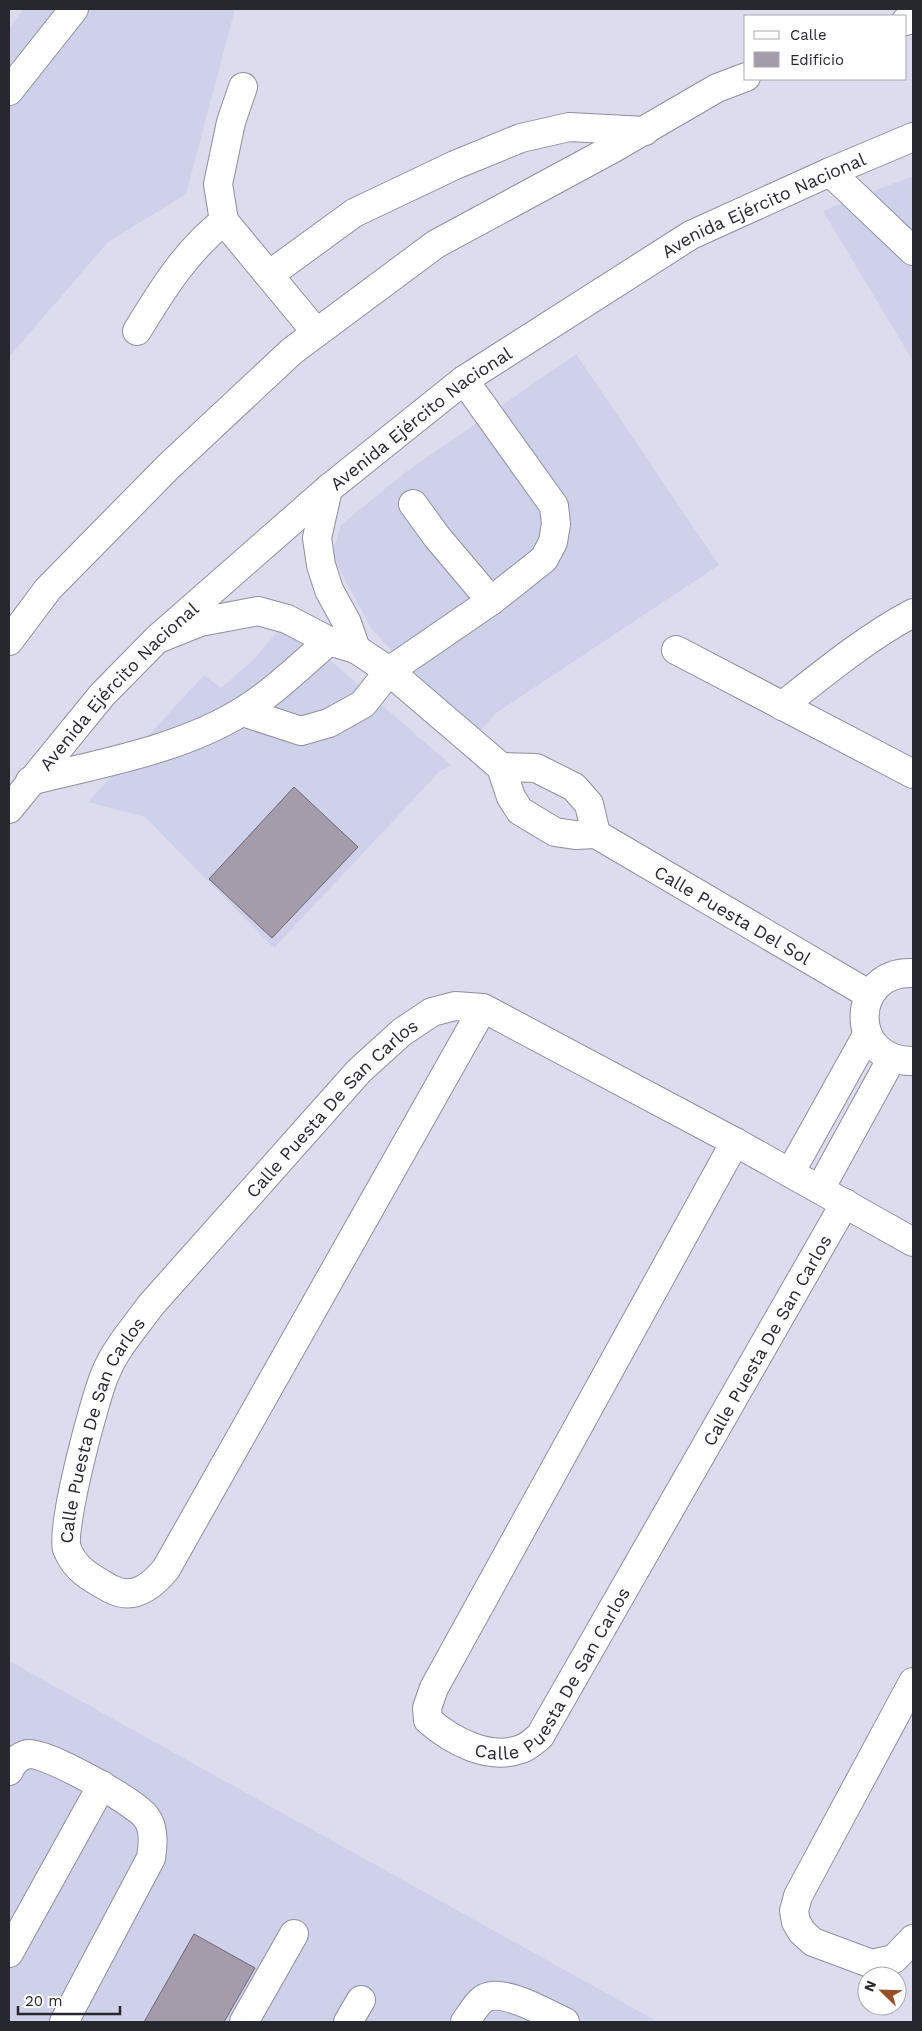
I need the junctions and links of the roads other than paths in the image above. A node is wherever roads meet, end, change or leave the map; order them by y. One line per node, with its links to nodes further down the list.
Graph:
1 (74, 9): 4 (street)
2 (744, 78): 5 (street)
3 (242, 87): 8 (street)
4 (9, 92)
5 (645, 131): 10 (street); 12 (street)
6 (911, 142): 7 (street, Avenida Ejército Nacional)
7 (830, 172): 9 (street); 13 (street, Avenida Ejército Nacional)
8 (224, 221): 10 (street); 11 (street)
9 (913, 251)
10 (268, 275): 12 (street)
11 (137, 331)
12 (316, 332): 19 (street)
13 (464, 380): 14 (street, Avenida Ejército Nacional); 16 (street)
14 (328, 489): 18 (street, Avenida Ejército Nacional); 21 (street)
15 (413, 504): 16 (street)
16 (491, 601): 23 (street)
17 (913, 612): 24 (street)
18 (158, 638): 20 (street); 28 (street, Avenida Ejército Nacional)
19 (9, 641)
20 (329, 642): 21 (street); 25 (street)
21 (356, 649): 23 (street)
22 (676, 650): 24 (street)
23 (389, 671): 25 (street); 26 (street)
24 (782, 706): 27 (street)
25 (243, 712): 28 (street)
26 (501, 767): 30 (street); 30 (street)
27 (913, 774)
28 (30, 781): 29 (street, Avenida Ejército Nacional)
29 (9, 808)
30 (596, 834): 32 (street, Calle Puesta Del Sol)
31 (910, 966): 32 (street)
32 (870, 995): 34 (street)
33 (483, 1008): 33 (street, Calle Puesta De San Carlos); 36 (street, Calle Puesta De San Carlos)
34 (868, 1035): 35 (street); 37 (street)
35 (903, 1059): 38 (street)
36 (736, 1142): 37 (street, Calle Puesta De San Carlos); 39 (street, Calle Puesta De San Carlos)
37 (790, 1173): 38 (street, Calle Puesta De San Carlos)
38 (820, 1189): 39 (street, Calle Puesta De San Carlos)
39 (845, 1203): 40 (street, Calle Puesta De San Carlos)
40 (913, 1242)
41 (913, 1682): 45 (street)
42 (9, 1771): 43 (street)
43 (102, 1785): 46 (street); 47 (street)
44 (294, 1934): 48 (street)
45 (913, 1939)
46 (9, 1953)
47 (64, 2022)
48 (244, 2022)
49 (465, 2022): 50 (street)
50 (565, 2022)

